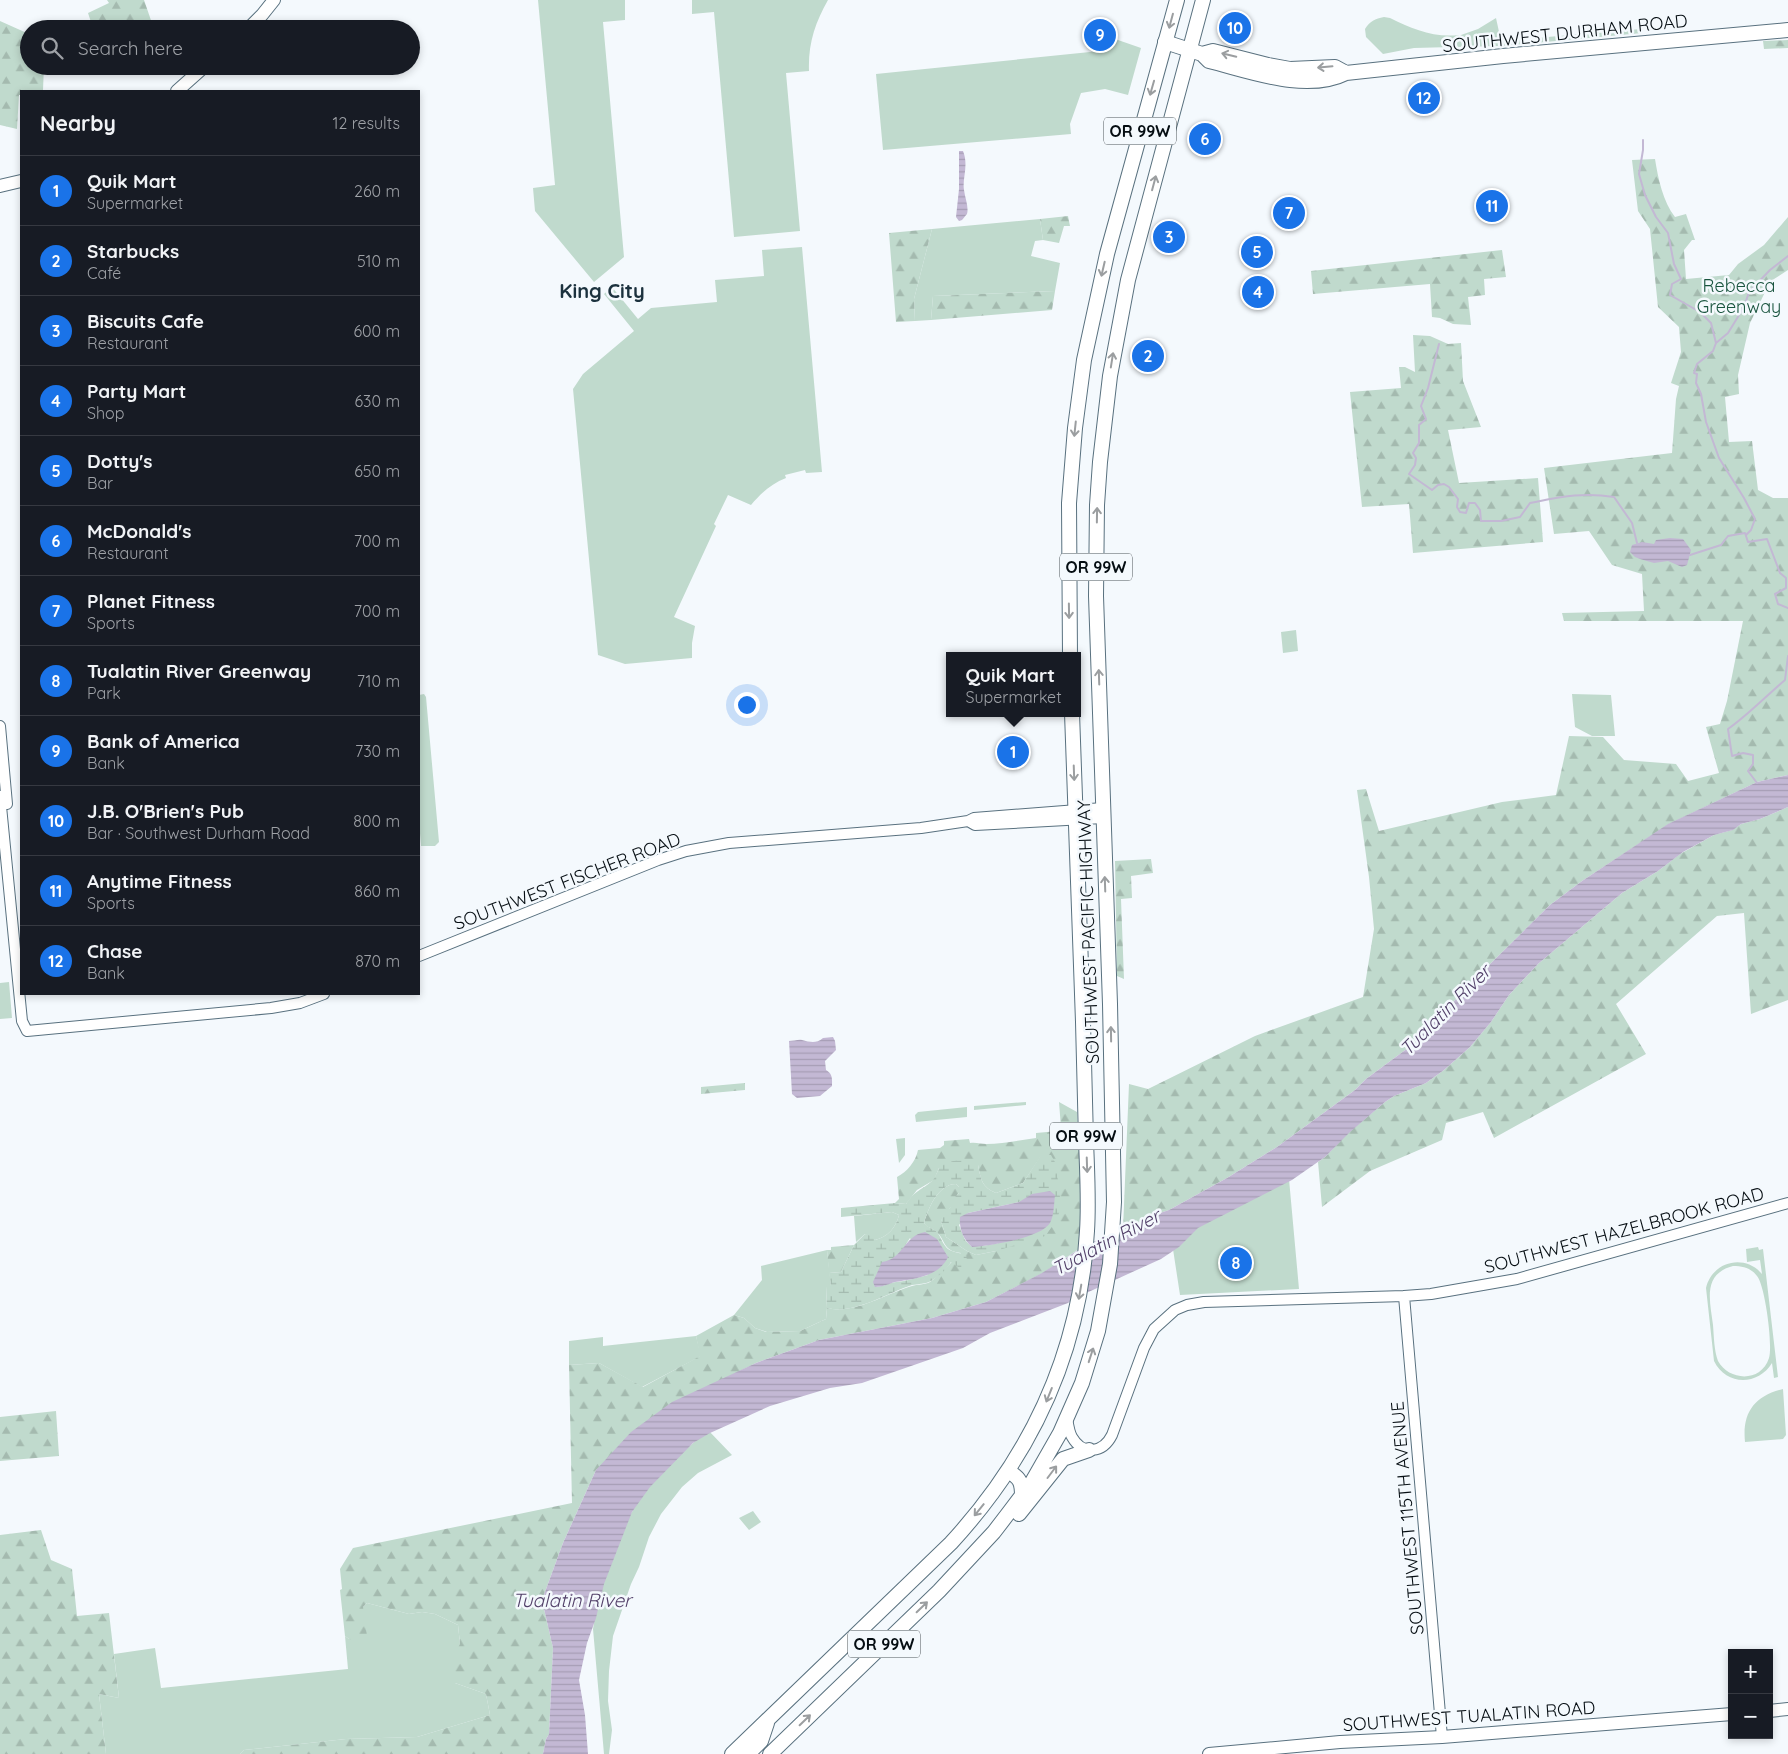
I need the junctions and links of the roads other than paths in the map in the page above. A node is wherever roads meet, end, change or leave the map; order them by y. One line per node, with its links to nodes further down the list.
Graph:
1 (274, 0): 4 (main road)
2 (1177, 0): 6 (main road, OR 99W, one-way to 6)
3 (1203, 0): 7 (main road, SOUTHWEST PACIFIC HIGHWAY / OR 99W)
4 (257, 20)
5 (1788, 30): 7 (main road, SOUTHWEST DURHAM ROAD)
6 (1165, 42): 7 (main road, SOUTHWEST DURHAM ROAD); 12 (main road, OR 99W, one-way to 12)
7 (1196, 51): 16 (main road, SOUTHWEST PACIFIC HIGHWAY / OR 99W, one-way to 7)
8 (195, 75): 9 (main road)
9 (178, 90)
10 (20, 181): 11 (main road)
11 (0, 186)
12 (1070, 652)
13 (1072, 717): 17 (main road, SOUTHWEST PACIFIC HIGHWAY / OR 99W, one-way to 17)
14 (0, 726): 18 (street)
15 (0, 796): 22 (street)
16 (1103, 813): 17 (street, SOUTHWEST FISCHER ROAD); 25 (main road, SOUTHWEST PACIFIC HIGHWAY / OR 99W, one-way to 16)
17 (1075, 814): 19 (street, SOUTHWEST FISCHER ROAD); 27 (main road, SOUTHWEST PACIFIC HIGHWAY / OR 99W, one-way to 27)
18 (20, 939)
19 (420, 956)
20 (26, 995): 22 (street)
21 (321, 995): 22 (street)
22 (27, 1031)
23 (1788, 1203): 24 (street, SOUTHWEST HAZELBROOK ROAD)
24 (1404, 1296): 26 (street, SOUTHWEST HAZELBROOK ROAD); 34 (street, SOUTHWEST 115TH AVENUE)
25 (1067, 1418): 26 (street); 28 (main road, SOUTHWEST PACIFIC HIGHWAY / OR 99W)
26 (1089, 1450): 29 (main road, one-way to 26)
27 (1008, 1471): 28 (main road); 33 (main road, SOUTHWEST PACIFIC HIGHWAY / OR 99W, one-way to 33)
28 (1022, 1496): 29 (main road, SOUTHWEST PACIFIC HIGHWAY / OR 99W)
29 (994, 1532): 37 (main road, SOUTHWEST PACIFIC HIGHWAY / OR 99W, one-way to 29)
30 (1788, 1710): 31 (main road)
31 (1773, 1711)
32 (1728, 1714): 34 (main road, SOUTHWEST TUALATIN ROAD)
33 (768, 1720): 35 (main road, SOUTHWEST PACIFIC HIGHWAY / OR 99W); 36 (main road)
34 (1442, 1737): 38 (main road, SOUTHWEST TUALATIN ROAD)
35 (732, 1754)
36 (748, 1754)
37 (770, 1754)
38 (1209, 1754)

